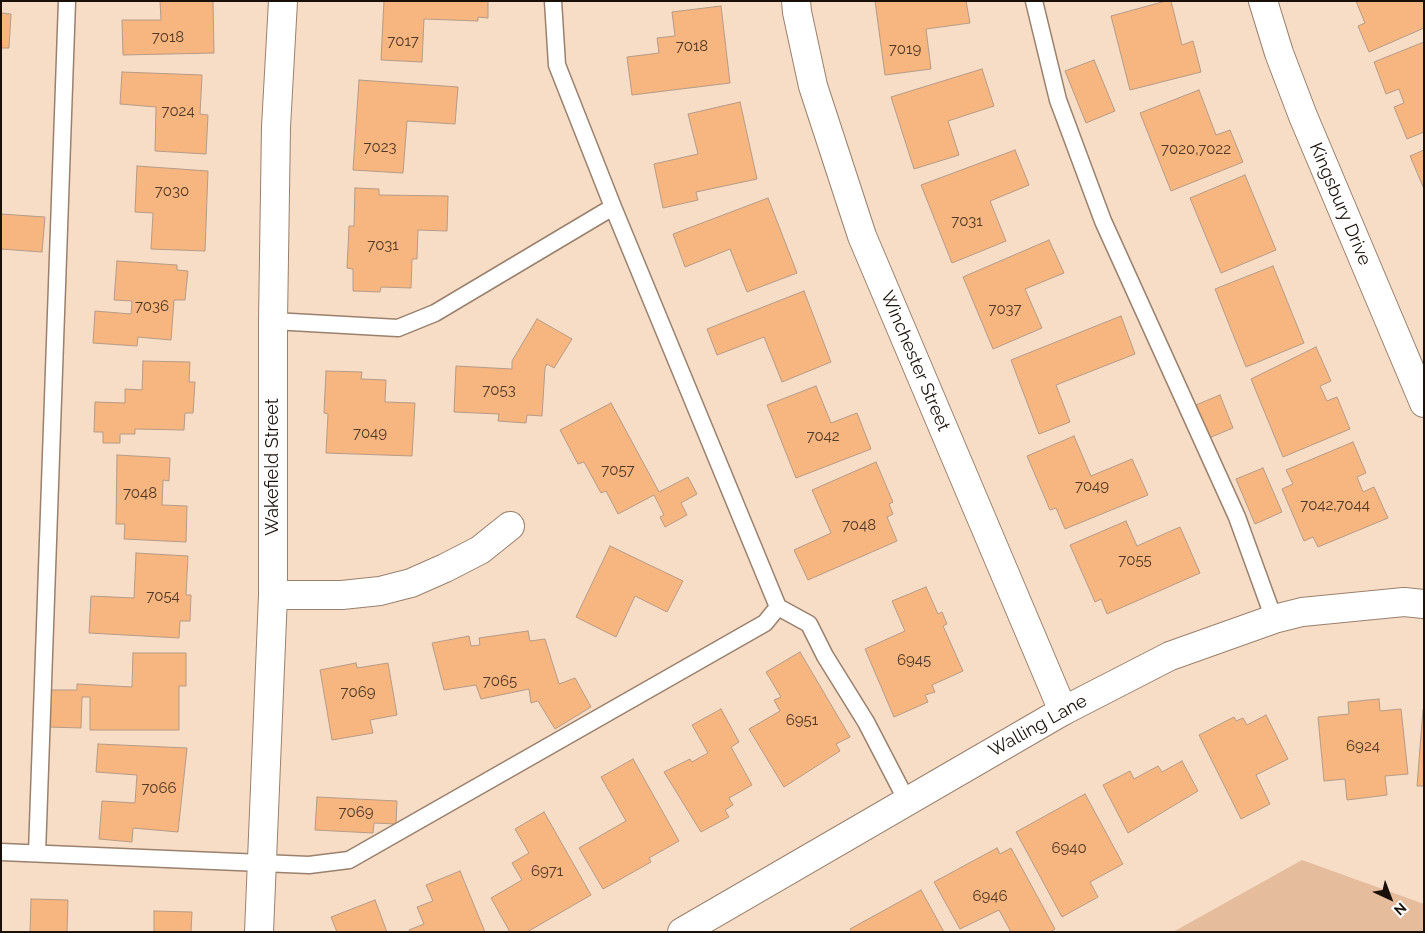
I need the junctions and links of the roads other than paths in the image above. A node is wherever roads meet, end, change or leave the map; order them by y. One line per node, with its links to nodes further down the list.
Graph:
1 (67, 1): 18 (lane)
2 (283, 1): 8 (street, Wakefield Street)
3 (553, 1): 7 (lane)
4 (796, 1): 15 (street, Winchester Street)
5 (1034, 1): 14 (lane)
6 (1263, 1): 9 (street, Kingsbury Drive)
7 (613, 207): 8 (lane); 13 (lane)
8 (272, 321): 11 (street, Wakefield Street)
9 (1424, 403)
10 (510, 526): 11 (street)
11 (273, 595): 19 (street, Wakefield Street)
12 (1424, 604): 14 (street, Walling Lane)
13 (778, 607): 16 (lane); 19 (lane)
14 (1274, 619): 15 (street, Walling Lane)
15 (1063, 711): 16 (street, Walling Lane)
16 (906, 801): 21 (street, Walling Lane)
17 (1, 852): 18 (lane)
18 (37, 854): 19 (lane)
19 (262, 862): 20 (street, Wakefield Street)
20 (259, 932)
21 (682, 932)

